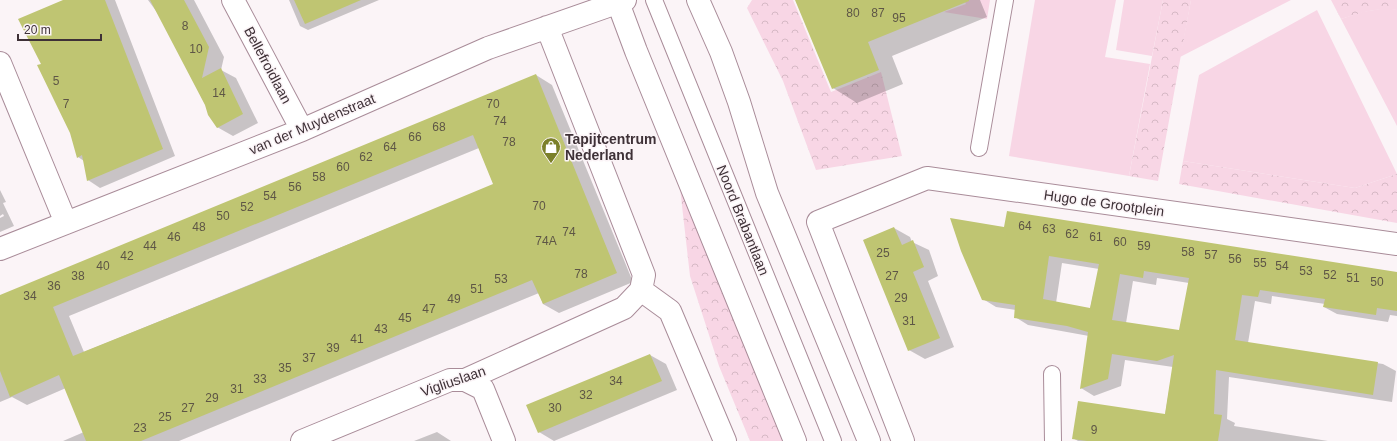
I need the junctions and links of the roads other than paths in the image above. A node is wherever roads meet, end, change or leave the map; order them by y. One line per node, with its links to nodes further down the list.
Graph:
1 (233, 0): 8 (street, Bellefroidlaan)
2 (654, 0): 20 (lane, Noord Brabantlaan)
3 (698, 0): 21 (street)
4 (1005, 0): 9 (lane)
5 (620, 1): 6 (street, van der Muydenstraat); 19 (street)
6 (547, 27): 8 (street, van der Muydenstraat); 13 (street)
7 (0, 64): 10 (street)
8 (302, 130): 10 (street, van der Muydenstraat)
9 (979, 148)
10 (66, 223): 12 (street, van der Muydenstraat)
11 (1397, 244): 22 (street, Hugo de Grootplein)
12 (0, 249)
13 (641, 290): 15 (street, Vigliuslaan); 18 (street)
14 (1052, 374): 23 (lane)
15 (465, 380): 16 (street, Vigliuslaan); 17 (street)
16 (302, 441)
17 (504, 441)
18 (725, 441)
19 (795, 441)
20 (833, 441)
21 (869, 441)
22 (903, 441)
23 (1053, 441)

